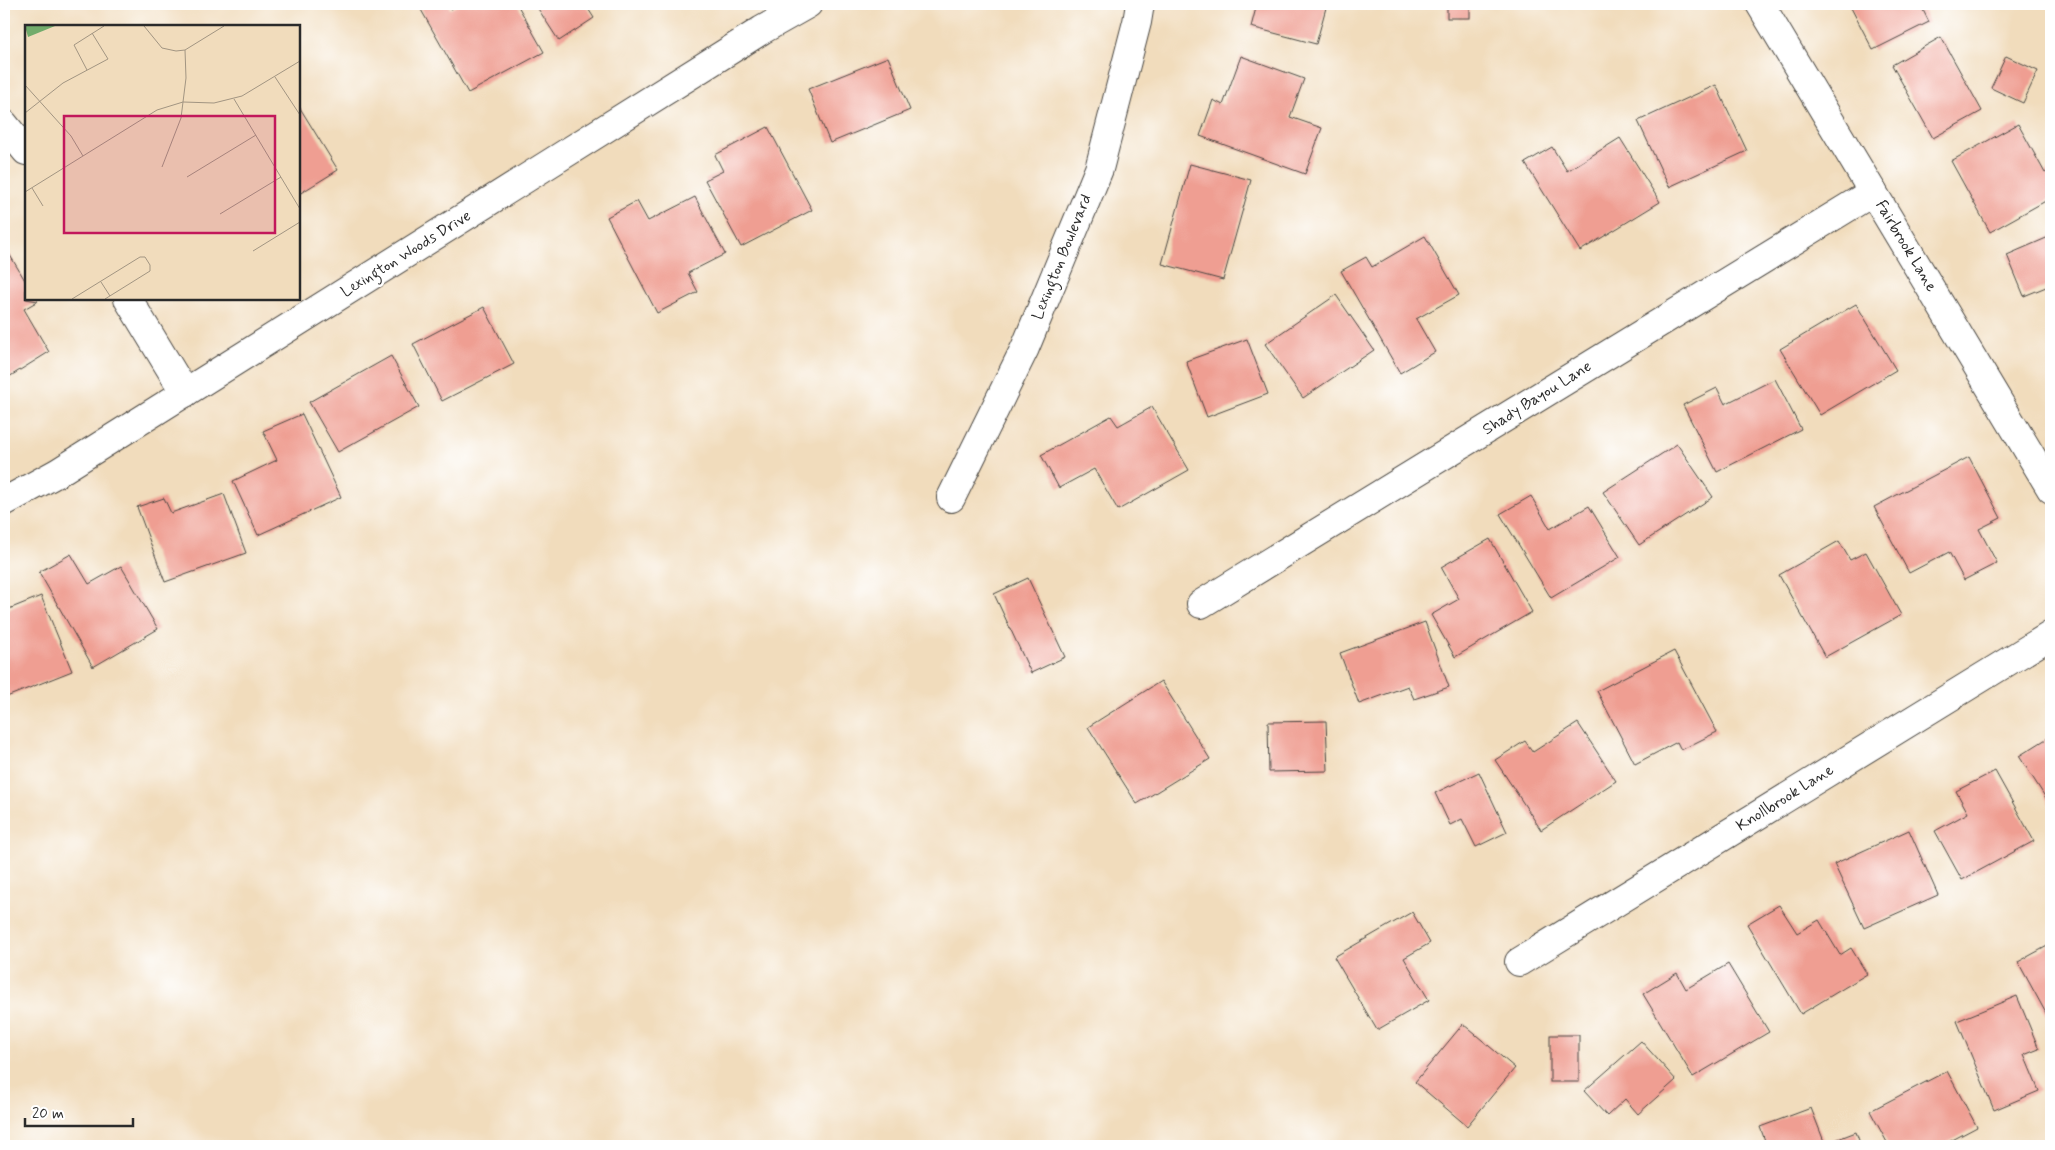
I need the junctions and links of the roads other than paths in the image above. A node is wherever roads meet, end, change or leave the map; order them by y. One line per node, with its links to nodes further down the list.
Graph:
1 (808, 4): 8 (street, Lexington Woods Drive)
2 (1140, 4): 10 (street, Lexington Boulevard)
3 (1760, 4): 6 (street, Fairbrook Lane)
4 (4, 124): 5 (street)
5 (25, 150)
6 (1873, 192): 9 (street, Fairbrook Lane); 12 (street, Shady Bayou Lane)
7 (129, 300): 8 (street)
8 (185, 393): 11 (street, Lexington Woods Drive)
9 (2051, 489)
10 (951, 498)
11 (4, 502)
12 (1201, 604)
13 (2051, 635): 14 (street, Knollbrook Lane)
14 (1519, 962)

